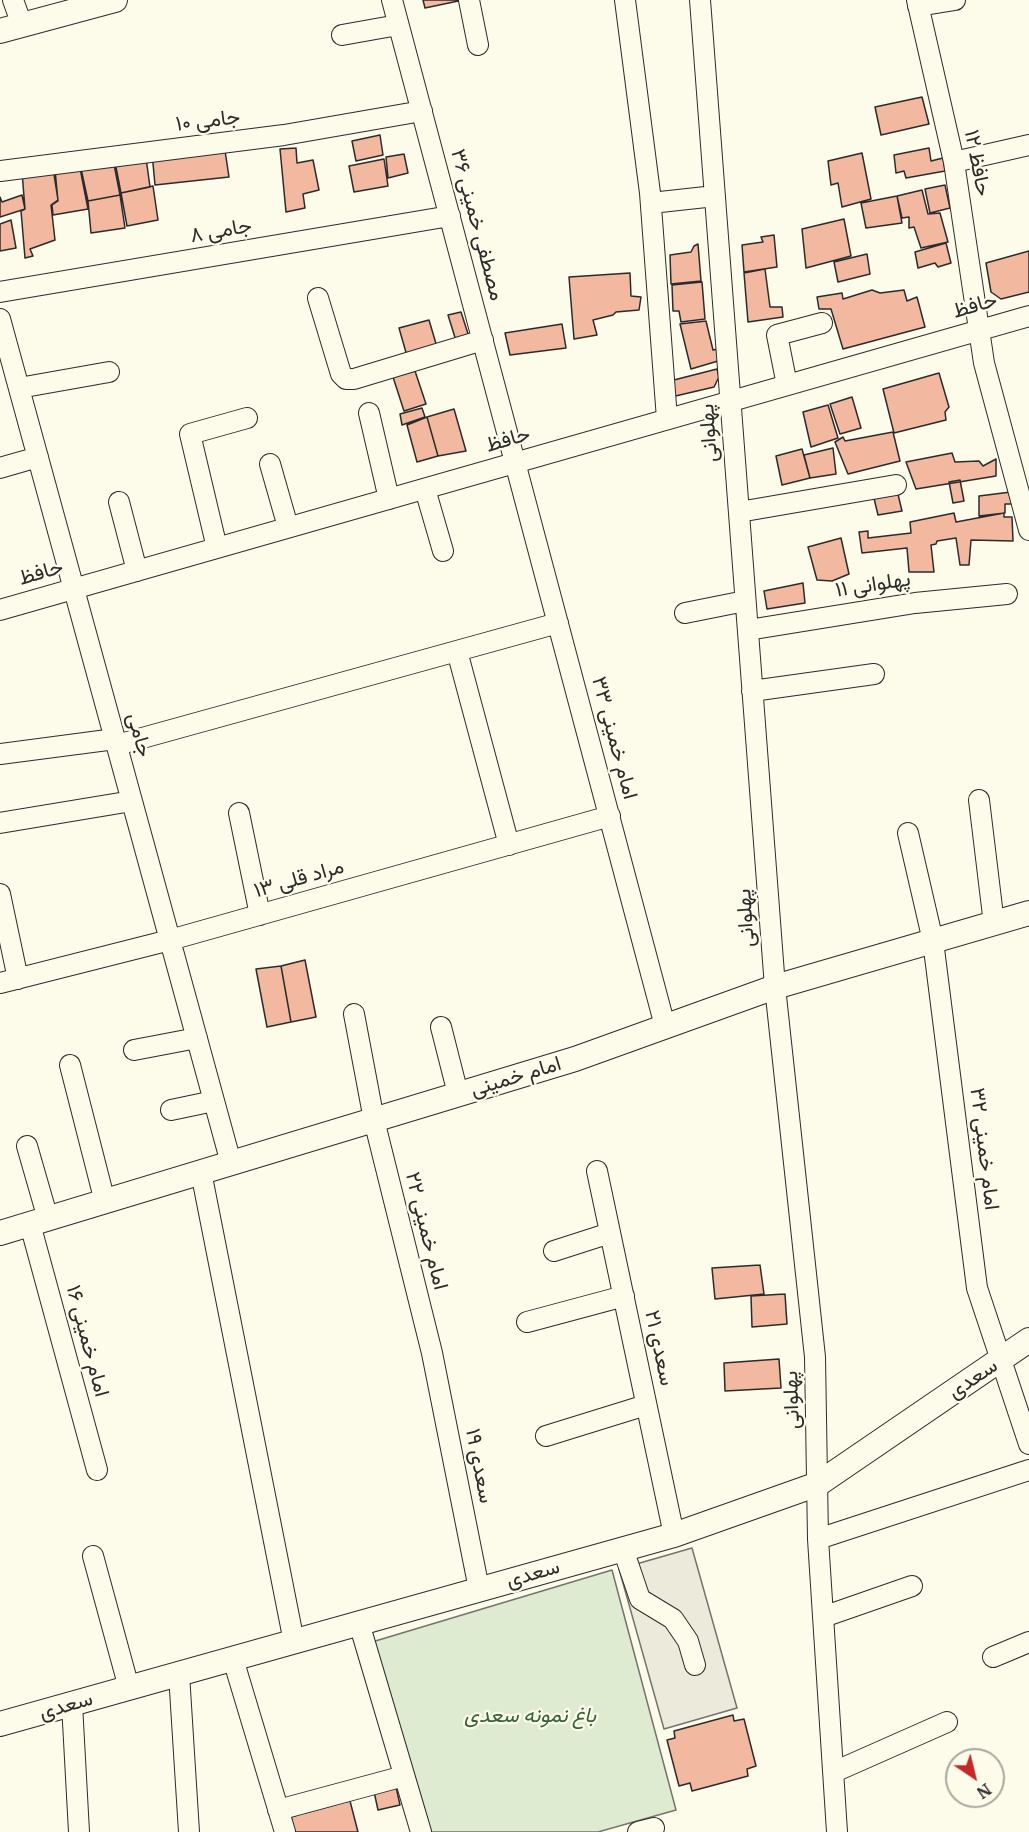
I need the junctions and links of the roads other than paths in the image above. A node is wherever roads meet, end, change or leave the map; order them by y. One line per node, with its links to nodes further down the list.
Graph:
1 (13, 0): 10 (street)
2 (115, 0): 10 (main road)
3 (392, 0): 9 (street, مصطفی خمینی ۳۶)
4 (469, 0): 12 (street)
5 (626, 0): 18 (street)
6 (700, 0): 17 (street, پهلوانی)
7 (955, 0): 8 (street)
8 (918, 3): 15 (street, حافظ ۱۲)
9 (398, 25): 11 (street); 13 (street, مصطفی خمینی ۳۶)
10 (11, 28)
11 (342, 35)
12 (478, 45)
13 (422, 111): 16 (street, جامی ۱۰); 19 (street, مصطفی خمینی ۳۶)
14 (1029, 145): 15 (street)
15 (954, 162): 25 (street, حافظ ۱۲)
16 (0, 171)
17 (715, 196): 18 (street); 31 (street, پهلوانی)
18 (651, 198): 34 (street)
19 (450, 216): 20 (street, جامی ۸); 27 (street, مصطفی خمینی ۳۶)
20 (0, 292)
21 (318, 298): 27 (street)
22 (1029, 316): 25 (street, حافظ)
23 (0, 319): 26 (street, جامی)
24 (822, 323): 29 (street)
25 (980, 330): 29 (street, حافظ); 45 (street, حافظ ۱۲)
26 (3, 340): 30 (street, جامی)
27 (483, 340): 36 (street, مصطفی خمینی ۳۶)
28 (109, 372): 30 (street)
29 (786, 385): 31 (street, حافظ)
30 (19, 388): 35 (street, جامی)
31 (731, 401): 34 (street, حافظ); 43 (street, پهلوانی)
32 (369, 413): 41 (street)
33 (247, 418): 46 (street)
34 (667, 420): 36 (street, حافظ)
35 (38, 457): 38 (street); 49 (street, جامی)
36 (515, 463): 40 (street, حافظ); 54 (street, امام خمینی ۳۳)
37 (270, 464): 44 (street)
38 (0, 468)
39 (896, 485): 43 (street)
40 (425, 489): 41 (street, حافظ); 47 (street)
41 (389, 499): 44 (street, حافظ)
42 (119, 502): 48 (street)
43 (739, 512): 51 (street, پهلوانی)
44 (288, 528): 46 (street, حافظ)
45 (1029, 530)
46 (217, 548): 48 (street, حافظ)
47 (442, 551)
48 (137, 571): 49 (street, حافظ)
49 (74, 589): 52 (street, حافظ); 59 (street, جامی)
50 (1007, 594): 55 (street, پهلوانی ۱۱)
51 (745, 601): 53 (street); 55 (street, پهلوانی)
52 (0, 610)
53 (685, 613)
54 (558, 623): 56 (street); 64 (street, امام خمینی ۳۳)
55 (748, 630): 58 (street, پهلوانی)
56 (457, 651): 59 (street); 67 (street)
57 (874, 674): 58 (street)
58 (752, 690): 75 (street, پهلوانی)
59 (116, 742): 60 (street); 62 (street, جامی)
60 (0, 754)
61 (979, 800): 71 (street)
62 (132, 801): 65 (street); 72 (street, جامی)
63 (239, 813): 70 (street)
64 (610, 816): 67 (street, مراد قلی ۱۳); 77 (street, امام خمینی ۳۳)
65 (0, 823)
66 (908, 832): 73 (street, امام خمینی ۳۲)
67 (509, 845): 70 (street, مراد قلی ۱۳)
68 (0, 894): 74 (street)
69 (1029, 913): 71 (main road, امام خمینی)
70 (260, 915): 72 (street, مراد قلی ۱۳)
71 (994, 924): 73 (main road, امام خمینی)
72 (170, 940): 74 (street, مراد قلی ۱۳); 79 (street, جامی)
73 (933, 941): 75 (main road, امام خمینی); 99 (street, امام خمینی ۳۲)
74 (9, 981)
75 (775, 987): 77 (main road, امام خمینی); 105 (street, پهلوانی)
76 (354, 1014): 85 (street, امام خمینی ۲۲)
77 (665, 1026): 82 (main road, امام خمینی)
78 (441, 1027): 82 (street)
79 (197, 1038): 80 (street); 83 (street, جامی)
80 (134, 1050)
81 (70, 1065): 90 (street)
82 (458, 1094): 85 (main road, امام خمینی)
83 (214, 1101): 84 (street); 87 (street, جامی)
84 (171, 1110)
85 (374, 1120): 87 (main road, امام خمینی); 98 (street, امام خمینی ۲۲)
86 (27, 1146): 91 (street, امام خمینی ۱۶)
87 (231, 1163): 89 (main road, امام خمینی)
88 (597, 1171): 93 (street, سعدی ۲۱)
89 (201, 1172): 90 (main road, امام خمینی); 114 (street)
90 (105, 1202): 91 (main road, امام خمینی)
91 (39, 1221): 92 (main road, امام خمینی); 103 (street, امام خمینی ۱۶)
92 (0, 1233)
93 (610, 1233): 94 (street); 95 (street, سعدی ۲۱)
94 (554, 1251)
95 (624, 1296): 96 (street); 100 (street, سعدی ۲۱)
96 (527, 1322)
97 (1029, 1340): 99 (main road, سعدی)
98 (432, 1353): 111 (street, سعدی ۱۹)
99 (1001, 1361): 102 (street, امام خمینی ۳۲); 105 (main road, سعدی)
100 (646, 1405): 101 (street); 106 (street, سعدی ۲۱)
101 (546, 1436)
102 (1029, 1444)
103 (97, 1470)
104 (1029, 1470): 107 (street)
105 (818, 1484): 106 (main road, سعدی); 107 (street, پهلوانی)
106 (674, 1534): 108 (main road, سعدی)
107 (818, 1539): 112 (street, پهلوانی)
108 (623, 1549): 111 (main road, سعدی); 118 (street)
109 (93, 1556): 120 (street)
110 (912, 1586): 112 (street)
111 (479, 1589): 113 (main road, سعدی)
112 (824, 1617): 124 (street, پهلوانی)
113 (359, 1623): 114 (main road, سعدی); 125 (street)
114 (294, 1642): 117 (main road, سعدی)
115 (1029, 1642): 116 (street)
116 (993, 1657)
117 (233, 1659): 119 (main road, سعدی); 126 (street)
118 (695, 1665)
119 (178, 1674): 120 (main road, سعدی); 128 (street)
120 (129, 1688): 121 (main road, سعدی)
121 (72, 1704): 123 (main road, سعدی); 127 (street)
122 (947, 1722): 124 (street)
123 (0, 1724)
124 (834, 1772): 131 (street, پهلوانی)
125 (404, 1776): 126 (street); 130 (street)
126 (278, 1810): 129 (street)
127 (79, 1832)
128 (189, 1832)
129 (285, 1832)
130 (421, 1832)
131 (837, 1832)

